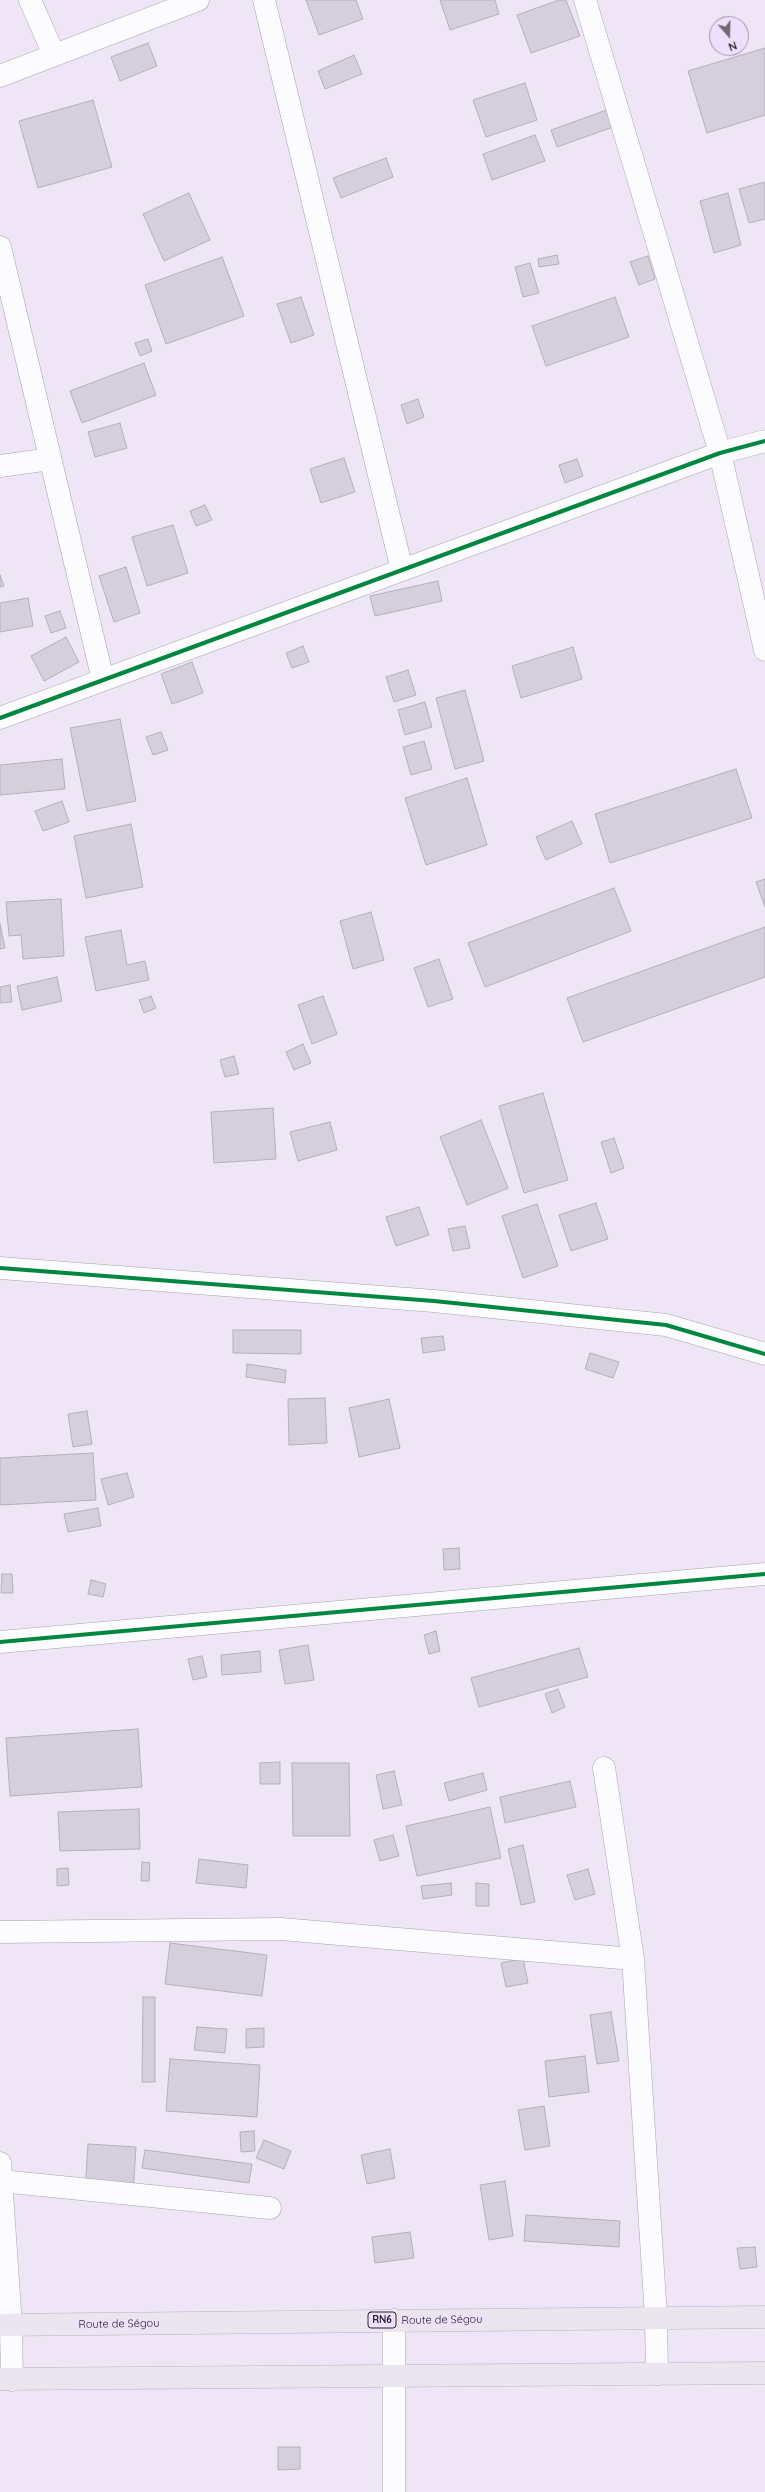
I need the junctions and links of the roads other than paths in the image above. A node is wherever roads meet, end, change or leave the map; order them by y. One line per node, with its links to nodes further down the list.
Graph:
1 (30, 0): 5 (street)
2 (198, 0): 5 (street)
3 (264, 0): 12 (street)
4 (586, 0): 9 (street)
5 (54, 55): 6 (street)
6 (0, 76)
7 (0, 247): 10 (street)
8 (765, 441): 9 (street)
9 (720, 453): 12 (street); 13 (street)
10 (50, 459): 11 (street); 14 (street)
11 (0, 466)
12 (402, 570): 14 (street)
13 (765, 650)
14 (103, 680): 15 (street)
15 (0, 718)
16 (0, 1268): 17 (street)
17 (765, 1354)
18 (765, 1574): 19 (street)
19 (0, 1642)
20 (604, 1768): 22 (street)
21 (0, 1932): 22 (street)
22 (633, 1959): 25 (street)
23 (1, 2172): 24 (street); 28 (street)
24 (270, 2208)
25 (656, 2317): 26 (highway, Route de Ségou / RN6); 27 (highway, Route de Ségou / RN6); 30 (street)
26 (765, 2317)
27 (394, 2320): 28 (highway, Route de Ségou / RN6); 31 (street)
28 (6, 2325): 32 (street)
29 (765, 2373): 30 (highway)
30 (657, 2374): 31 (highway)
31 (394, 2376): 32 (highway); 33 (street)
32 (6, 2379)
33 (394, 2492)

